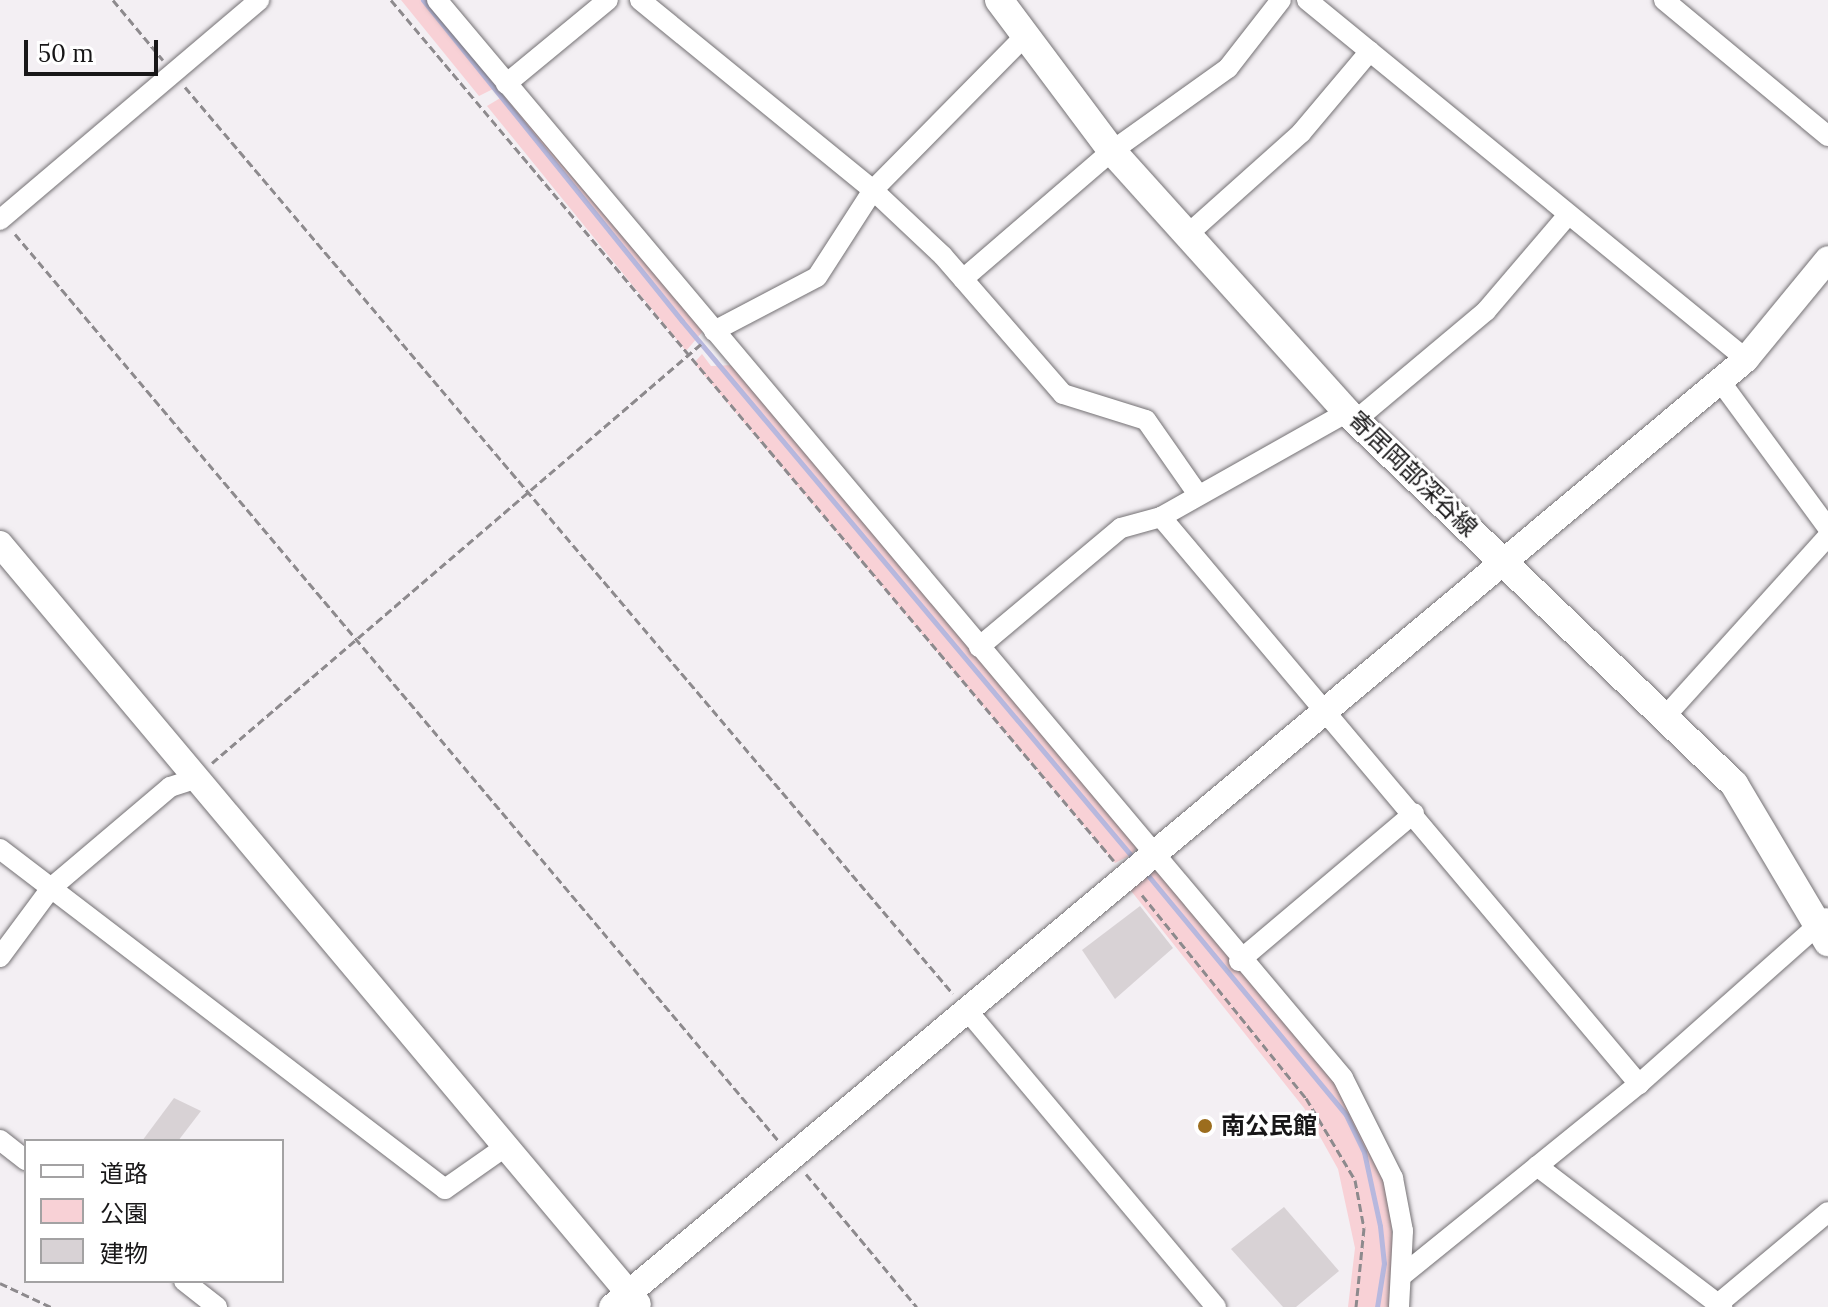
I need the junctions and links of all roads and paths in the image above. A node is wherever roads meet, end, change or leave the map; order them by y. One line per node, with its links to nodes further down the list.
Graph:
1 (113, 0): 13 (path)
2 (259, 0): 13 (street)
3 (391, 0): 24 (path)
4 (437, 0): 14 (street)
5 (608, 0): 14 (street)
6 (640, 0): 17 (street)
7 (999, 0): 11 (main road, 寄居岡部深谷線)
8 (1281, 0): 16 (street)
9 (1307, 0): 12 (street)
10 (1664, 0): 15 (street)
11 (1024, 37): 16 (main road, 寄居岡部深谷線); 17 (street)
12 (1370, 51): 18 (street); 20 (street)
13 (174, 73): 19 (street); 29 (path)
14 (506, 84): 23 (street)
15 (1828, 136)
16 (1112, 151): 20 (main road, 寄居岡部深谷線); 22 (street)
17 (873, 190): 22 (street); 23 (street)
18 (1567, 216): 25 (street); 27 (street)
19 (1, 219): 35 (path)
20 (1187, 235): 27 (main road, 寄居岡部深谷線)
21 (1828, 259): 25 (street)
22 (963, 279): 28 (street)
23 (711, 335): 24 (path); 36 (street)
24 (690, 354): 29 (path); 43 (path)
25 (1746, 359): 26 (street)
26 (1720, 381): 31 (street); 34 (street)
27 (1351, 416): 28 (street); 34 (main road, 寄居岡部深谷線)
28 (1197, 493): 30 (street)
29 (525, 494): 35 (path); 48 (path)
30 (1161, 517): 36 (street); 37 (street)
31 (1828, 528)
32 (1828, 536): 38 (street)
33 (0, 544): 39 (street)
34 (1504, 562): 37 (street); 38 (main road, 寄居岡部深谷線)
35 (358, 638): 39 (path); 52 (path)
36 (979, 647): 42 (street)
37 (1325, 706): 40 (street); 42 (street)
38 (1662, 720): 45 (main road, 寄居岡部深谷線)
39 (194, 779): 44 (street); 51 (street)
40 (1414, 813): 47 (street); 49 (street)
41 (0, 849): 44 (street)
42 (1153, 855): 43 (street); 47 (street)
43 (1127, 877): 48 (street); 65 (path)
44 (51, 888): 46 (street); 51 (street)
45 (1825, 927): 49 (street)
46 (0, 957)
47 (1239, 961): 56 (street)
48 (966, 1009): 52 (street); 64 (street)
49 (1639, 1084): 54 (street)
50 (0, 1140): 53 (street)
51 (505, 1147): 59 (street)
52 (792, 1157): 59 (street); 63 (path)
53 (24, 1158)
54 (1537, 1166): 56 (street); 60 (street)
55 (1828, 1212): 60 (street)
56 (1404, 1274): 66 (street)
57 (0, 1283): 61 (path)
58 (187, 1283): 62 (street)
59 (627, 1302)
60 (1720, 1306)
61 (51, 1307)
62 (217, 1307)
63 (917, 1307)
64 (1216, 1307)
65 (1356, 1307)
66 (1399, 1307)

